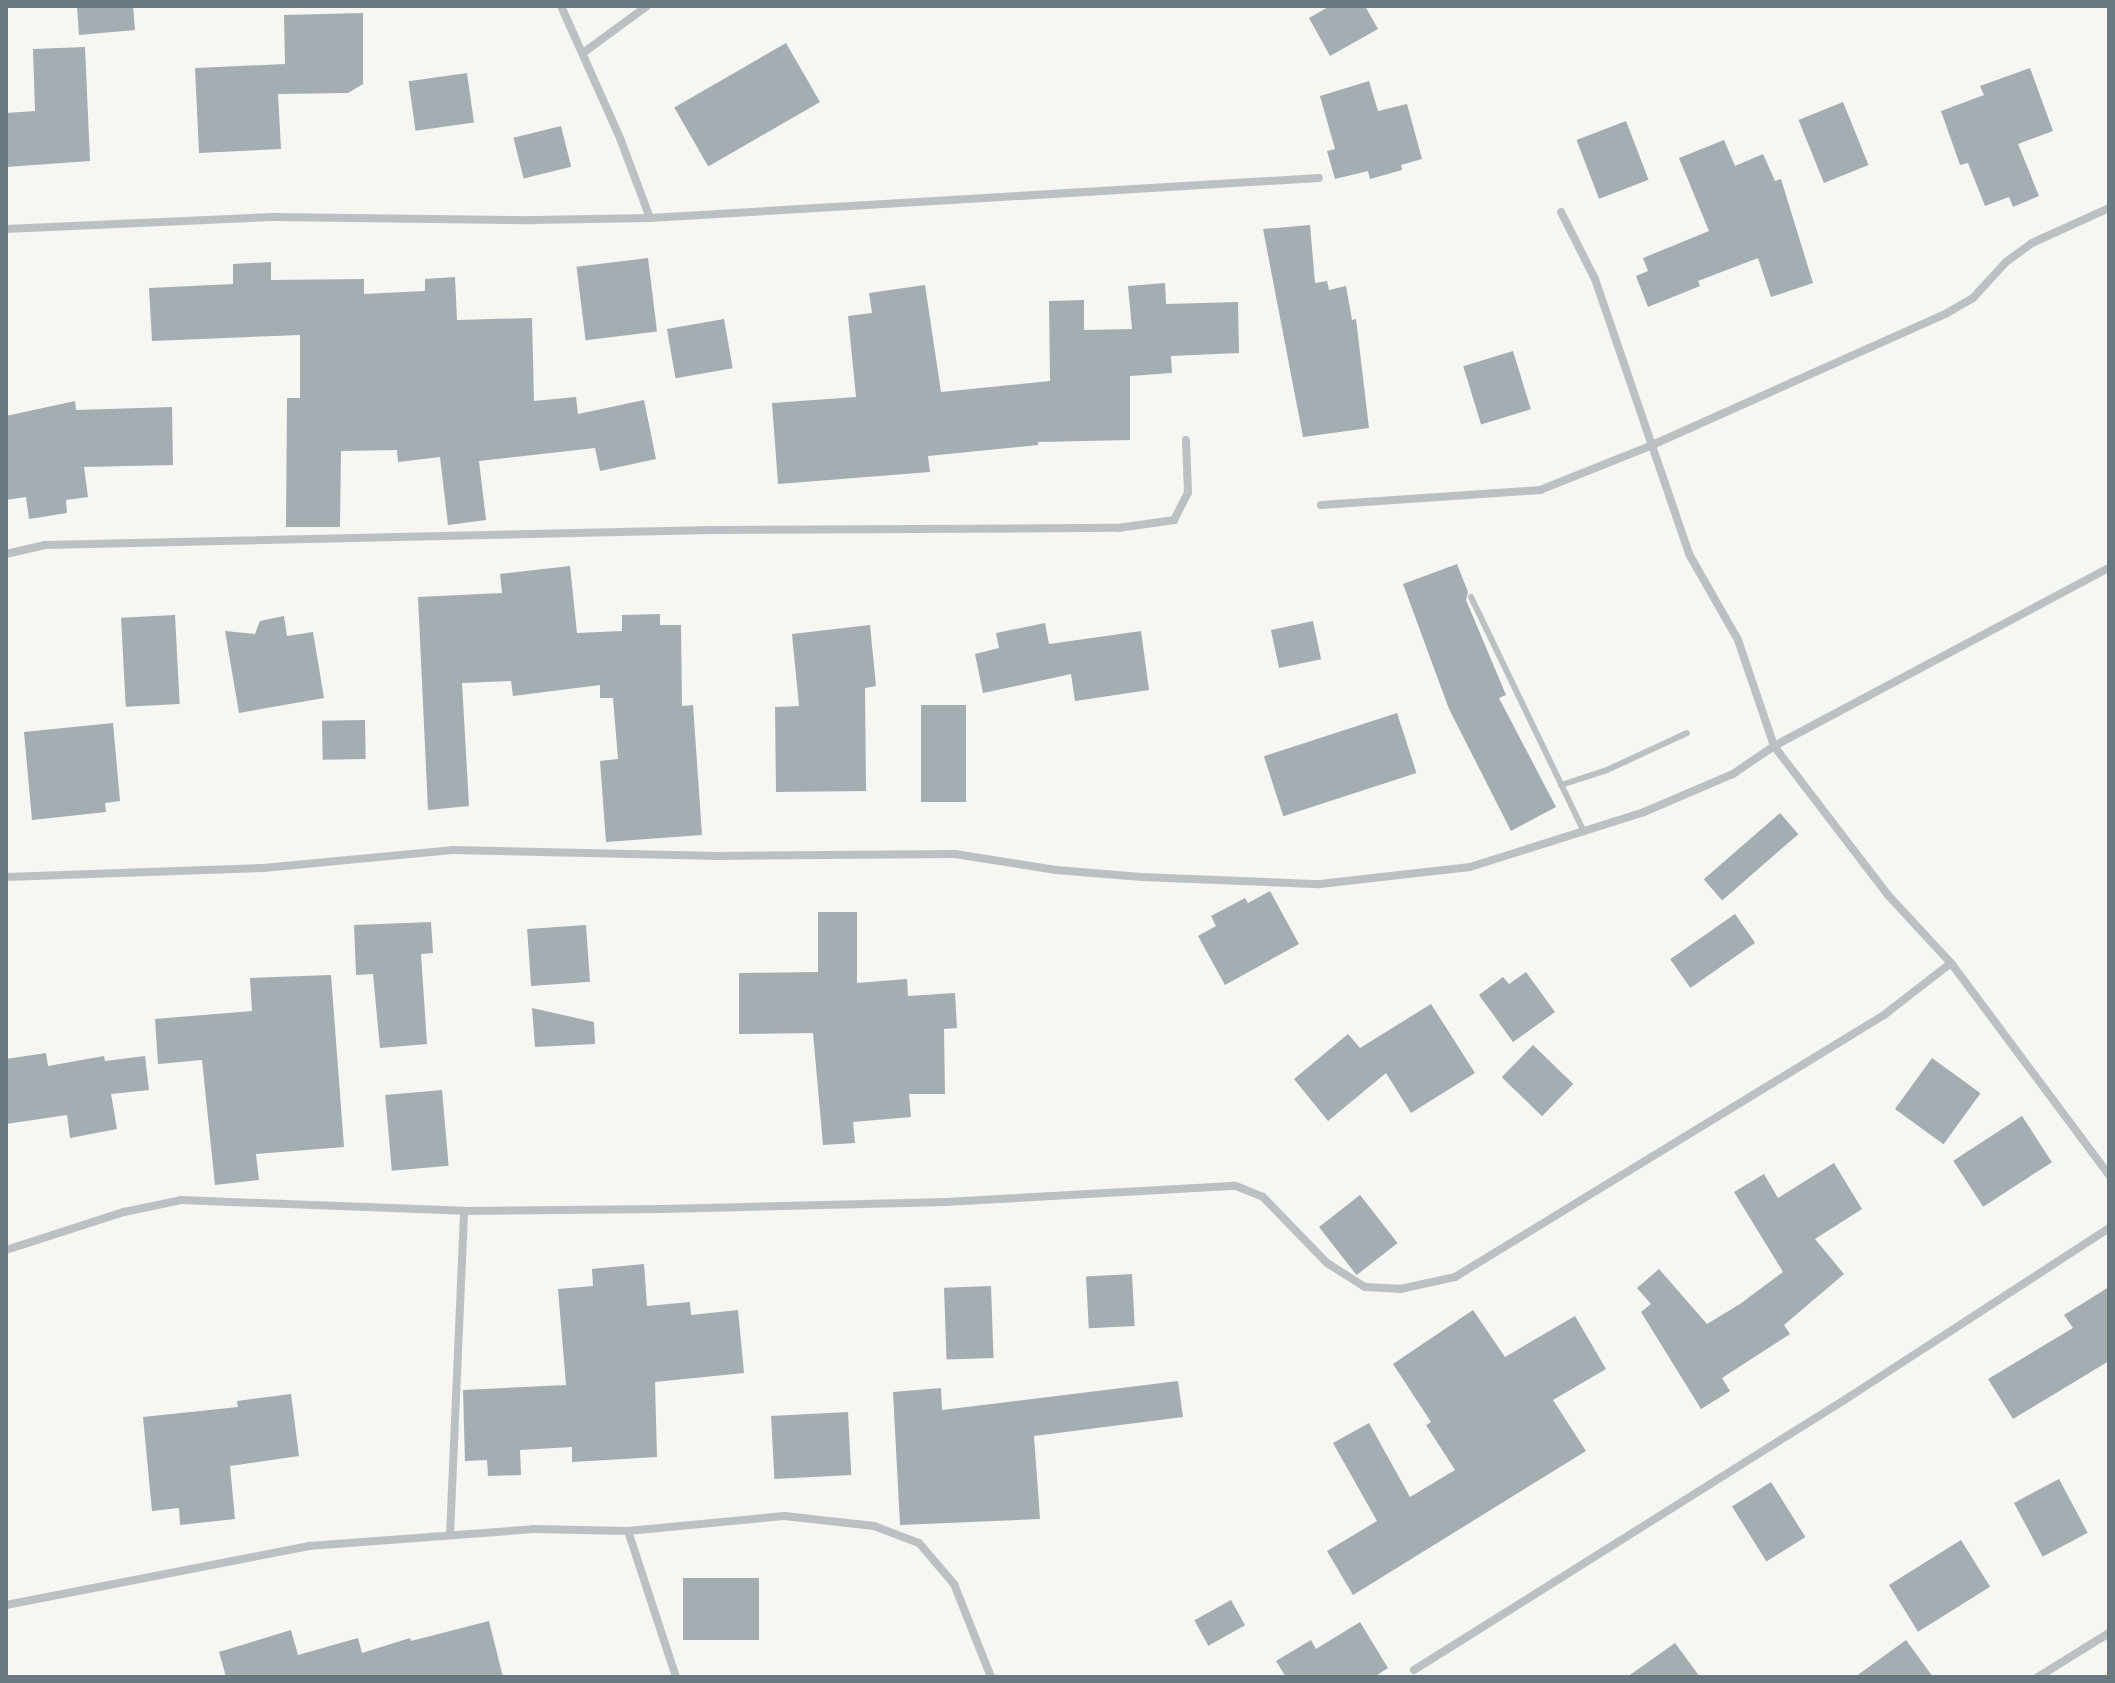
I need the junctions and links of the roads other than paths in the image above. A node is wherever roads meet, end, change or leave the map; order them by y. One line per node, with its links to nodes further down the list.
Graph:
1 (561, 6): 3 (street)
2 (647, 6): 3 (street)
3 (583, 53): 7 (street)
4 (1319, 178): 7 (street)
5 (2109, 208): 10 (street)
6 (1561, 212): 10 (street)
7 (650, 218): 8 (street)
8 (6, 229)
9 (1186, 440): 12 (street)
10 (1650, 446): 11 (street); 16 (street)
11 (1321, 505)
12 (6, 554)
13 (2108, 570): 16 (street)
14 (1471, 597): 17 (lane)
15 (1687, 733): 17 (lane)
16 (1774, 746): 18 (street); 20 (street)
17 (1561, 785): 18 (lane)
18 (1584, 832): 19 (street)
19 (6, 877)
20 (1951, 963): 21 (street); 22 (street)
21 (2109, 1175)
22 (464, 1211): 24 (street); 26 (street)
23 (2109, 1228): 29 (street)
24 (6, 1250)
25 (628, 1531): 26 (street); 30 (street); 31 (street)
26 (450, 1535): 27 (street)
27 (6, 1605)
28 (2109, 1633): 32 (street)
29 (1414, 1670)
30 (676, 1677)
31 (991, 1677)
32 (2038, 1677)

